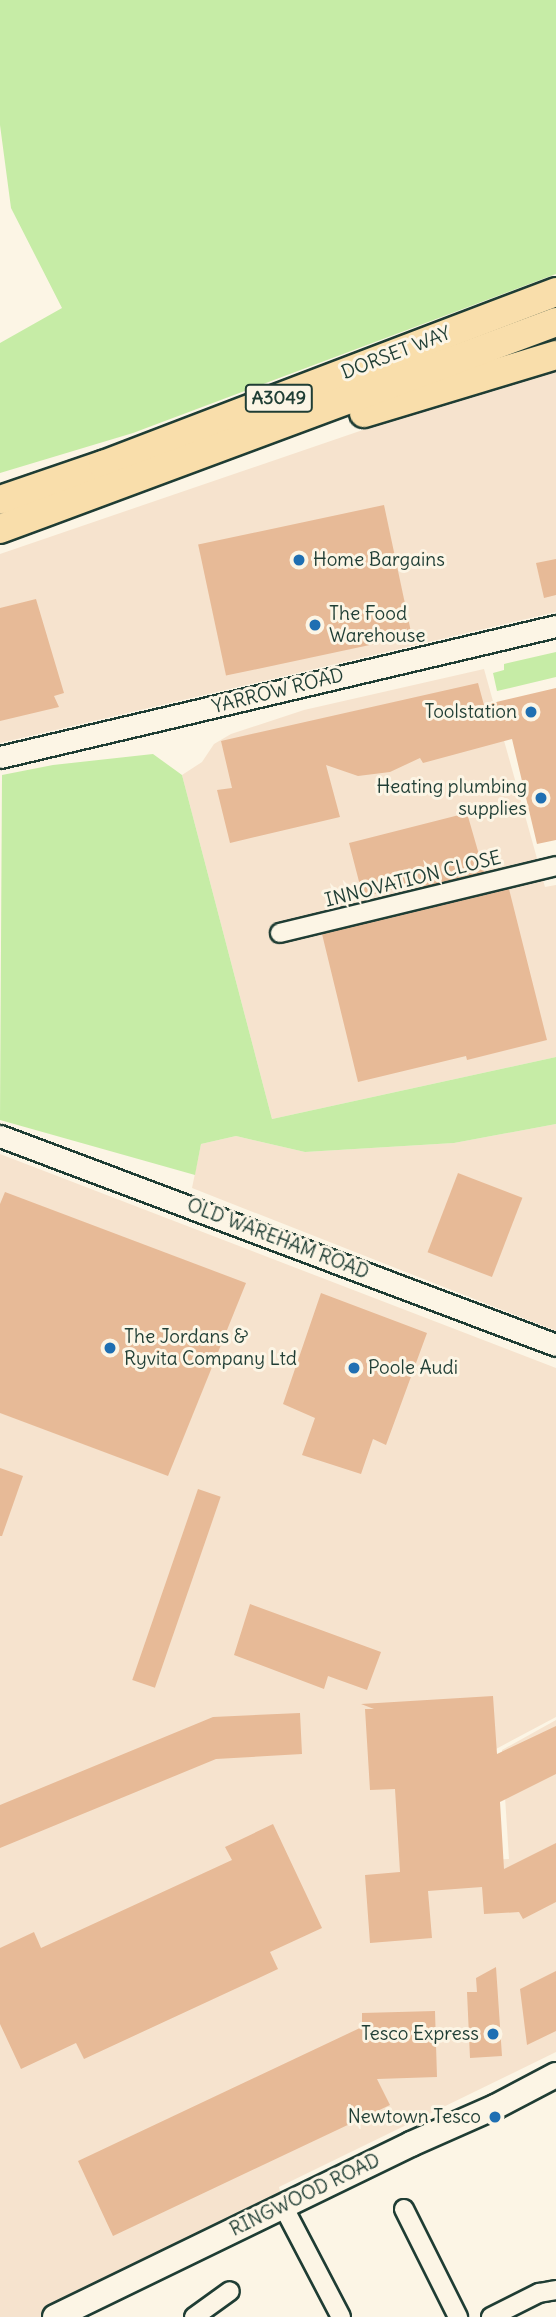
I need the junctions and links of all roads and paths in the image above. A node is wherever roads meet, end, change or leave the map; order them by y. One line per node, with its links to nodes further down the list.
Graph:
1 (556, 292): 4 (highway, DORSET WAY / A3049)
2 (556, 322): 5 (highway, DORSET WAY / A3049)
3 (556, 355): 6 (highway)
4 (0, 500)
5 (0, 529)
6 (0, 541)
7 (556, 626): 8 (street, YARROW ROAD)
8 (0, 757)
9 (556, 866): 10 (street, INNOVATION CLOSE)
10 (280, 933)
11 (0, 1136): 12 (street, OLD WAREHAM ROAD)
12 (556, 1345)
13 (556, 2075): 14 (main road, RINGWOOD ROAD)
14 (284, 2206): 18 (main road, RINGWOOD ROAD); 20 (street)
15 (404, 2209): 21 (street)
16 (556, 2290): 22 (street)
17 (230, 2291): 19 (street)
18 (55, 2317)
19 (194, 2317)
20 (341, 2317)
21 (458, 2317)
22 (491, 2317)

